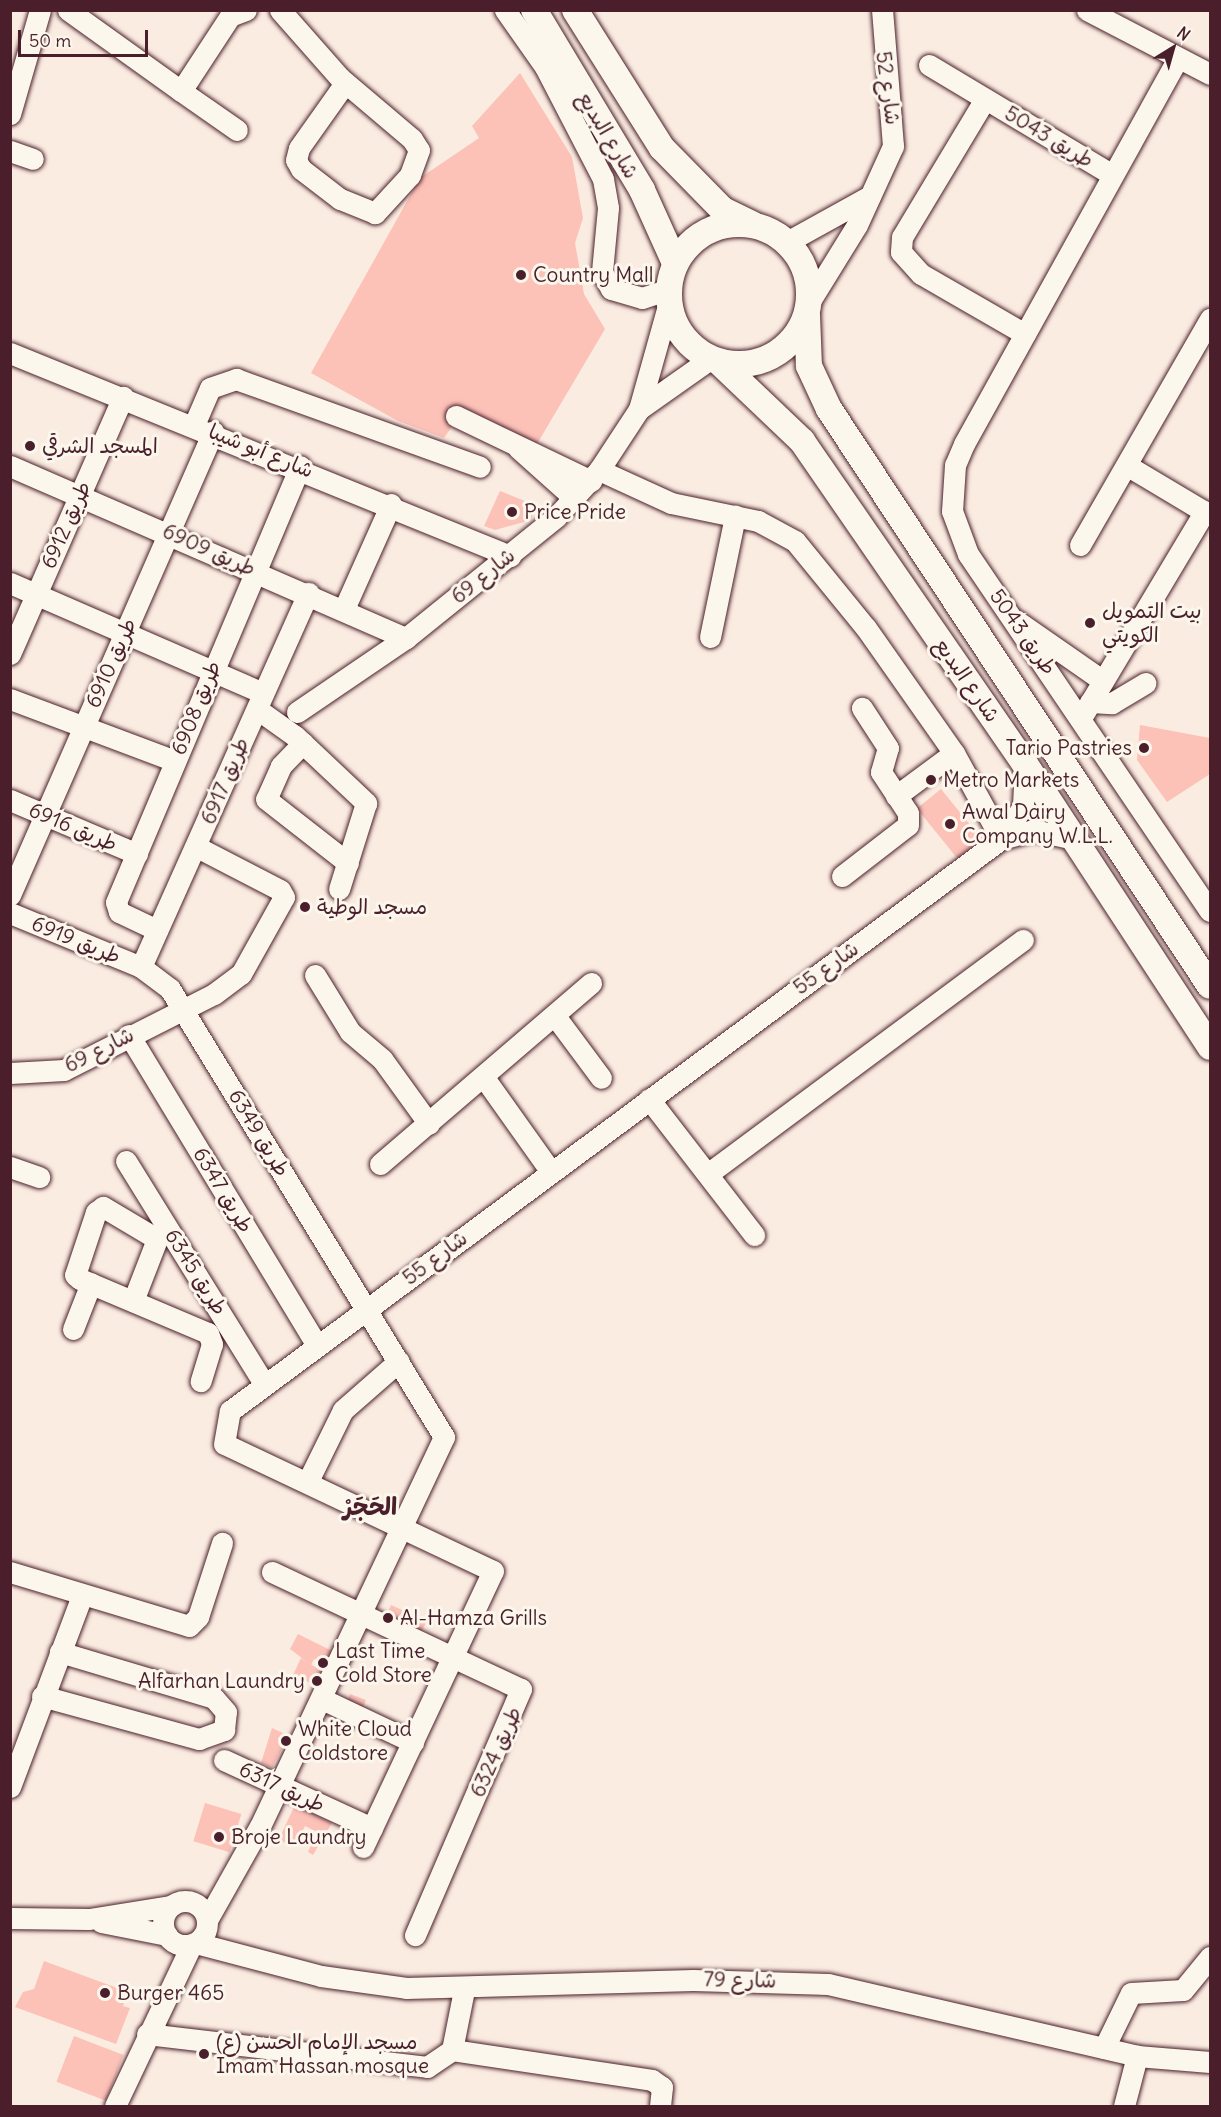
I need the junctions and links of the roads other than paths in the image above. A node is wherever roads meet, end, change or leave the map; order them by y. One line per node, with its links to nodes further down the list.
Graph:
1 (40, 10): 16 (street)
2 (68, 10): 14 (street)
3 (246, 10): 14 (street)
4 (505, 10): 25 (street)
5 (534, 10): 24 (main road, شارع البديع)
6 (575, 10): 22 (main road, شارع البديع)
7 (882, 10): 21 (street, شارع 52)
8 (1087, 10): 10 (street)
9 (291, 14): 13 (street)
10 (1178, 58): 12 (street); 20 (street, طريق 5043)
11 (928, 65): 15 (street, طريق 5043)
12 (1210, 74)
13 (345, 83): 13 (street)
14 (181, 91): 17 (street)
15 (986, 99): 20 (street, طريق 5043); 28 (street, طريق 5043)
16 (10, 114)
17 (237, 130)
18 (10, 151): 19 (street)
19 (33, 159)
20 (1113, 175): 28 (street, طريق 5043)
21 (871, 196): 23 (street); 26 (street, شارع 52)
22 (752, 225): 23 (main road); 24 (main road)
23 (787, 242): 26 (main road)
24 (675, 262): 25 (main road)
25 (669, 295): 30 (main road); 32 (street, شارع 69)
26 (808, 308): 30 (main road); 90 (main road, شارع البديع)
27 (1210, 319): 38 (street)
28 (1025, 334): 54 (street, طريق 5043)
29 (10, 353): 31 (street, شارع أبو شيبا)
30 (714, 360): 32 (street, شارع 69); 71 (main road, شارع البديع)
31 (123, 397): 34 (street, شارع أبو شيبا); 41 (street, طريق 6912)
32 (639, 409): 40 (street, شارع 69)
33 (456, 416): 35 (street)
34 (203, 428): 37 (street, شارع أبو شيبا); 39 (street, طريق 6910); 46 (street, طريق 6910)
35 (516, 445): 40 (street); 42 (street)
36 (10, 466): 41 (street, طريق 6909)
37 (300, 466): 43 (street, شارع أبو شيبا); 49 (street, طريق 6908)
38 (1128, 466): 44 (street); 47 (street)
39 (480, 467)
40 (595, 475): 42 (street, شارع 69); 45 (street)
41 (79, 494): 46 (street, طريق 6909); 52 (street, طريق 6912)
42 (574, 498): 48 (street, شارع 69)
43 (391, 504): 48 (street, شارع أبو شيبا); 53 (street)
44 (1208, 513): 60 (street)
45 (735, 516): 56 (street); 69 (street)
46 (169, 532): 49 (street, طريق 6909); 55 (street, طريق 6910)
47 (1080, 545)
48 (510, 556): 57 (street, شارع 69)
49 (254, 569): 51 (street, طريق 6909); 59 (street, طريق 6908)
50 (10, 583): 52 (street)
51 (308, 593): 53 (street, طريق 6909); 63 (street, طريق 6917)
52 (36, 594): 55 (street); 58 (street, طريق 6912)
53 (344, 609): 57 (street, طريق 6909)
54 (1014, 620): 60 (street); 65 (street, طريق 5043)
55 (124, 633): 59 (street); 67 (street, طريق 6910)
56 (710, 637)
57 (406, 638): 66 (street, شارع 69)
58 (10, 654)
59 (212, 671): 63 (street); 70 (street, طريق 6908)
60 (1102, 680): 65 (street)
61 (1145, 683): 65 (street)
62 (10, 699): 67 (street)
63 (260, 701): 68 (street); 77 (street, طريق 6917)
64 (862, 708): 72 (street)
65 (1086, 710): 83 (street, طريق 5043)
66 (297, 712)
67 (83, 727): 70 (street); 74 (street, طريق 6910)
68 (303, 743): 79 (street); 79 (street)
69 (954, 753): 72 (street); 75 (street)
70 (175, 761): 78 (street, طريق 6908)
71 (1025, 764): 75 (street, شارع 55); 76 (main road, شارع البديع)
72 (896, 796): 80 (street)
73 (10, 800): 74 (street, طريق 6916)
74 (44, 815): 78 (street, طريق 6916); 82 (street, طريق 6910)
75 (1001, 839): 76 (street, شارع 55); 98 (street, شارع 55)
76 (1074, 839): 94 (main road, شارع البديع)
77 (197, 847): 85 (street, طريق 6917); 91 (street, شارع 69)
78 (136, 854): 85 (street, طريق 6908)
79 (348, 863): 81 (street)
80 (842, 876)
81 (339, 889)
82 (10, 895)
83 (1210, 911)
84 (10, 913): 87 (street, طريق 6919)
85 (157, 930): 87 (street, طريق 6917)
86 (1023, 940): 104 (street)
87 (141, 967): 91 (street, طريق 6349)
88 (315, 975): 99 (street)
89 (591, 983): 92 (street)
90 (1210, 986)
91 (183, 1009): 93 (street, شارع 69); 111 (street, طريق 6349)
92 (555, 1016): 96 (street); 97 (street)
93 (129, 1035): 95 (street, شارع 69); 113 (street, طريق 6347)
94 (1210, 1047)
95 (10, 1073)
96 (601, 1078)
97 (485, 1079): 99 (street); 103 (street)
98 (649, 1099): 103 (street, شارع 55); 104 (street)
99 (429, 1124): 101 (street)
100 (126, 1161): 106 (street, طريق 6345)
101 (380, 1164)
102 (10, 1167): 105 (street)
103 (550, 1172): 111 (street, شارع 55)
104 (709, 1173): 108 (street)
105 (39, 1177)
106 (149, 1197): 107 (street); 116 (street, طريق 6345)
107 (126, 1218): 109 (street); 110 (street)
108 (754, 1235)
109 (91, 1283): 110 (street); 112 (street)
110 (133, 1301): 115 (street)
111 (366, 1309): 113 (street, شارع 55); 114 (street)
112 (73, 1329)
113 (317, 1346): 116 (street, شارع 55)
114 (399, 1361): 117 (street); 118 (street)
115 (201, 1381)
116 (264, 1384): 117 (street, شارع 55)
117 (308, 1481): 118 (street)
118 (402, 1526): 123 (street); 125 (street)
119 (222, 1543): 122 (street)
120 (10, 1572): 122 (street)
121 (272, 1572): 123 (street, طريق 6324)
122 (82, 1595): 124 (street)
123 (362, 1612): 125 (street, طريق 6324); 127 (street)
124 (60, 1652): 126 (street); 126 (street)
125 (455, 1654): 128 (street); 137 (street, طريق 6324)
126 (42, 1696): 131 (street)
127 (322, 1699): 128 (street); 130 (street)
128 (413, 1742): 130 (street, طريق 6317)
129 (224, 1760): 130 (street, طريق 6317)
130 (280, 1786): 132 (street)
131 (10, 1787)
132 (242, 1859): 133 (street); 136 (street)
133 (180, 1904): 135 (street); 136 (street, شارع 79); 138 (street)
134 (10, 1918): 135 (street)
135 (89, 1919): 138 (street)
136 (207, 1921): 139 (street); 141 (street, شارع 79)
137 (415, 1935)
138 (168, 1936): 139 (street, شارع 79); 143 (street)
139 (194, 1944): 141 (street, شارع 79); 143 (street)
140 (1210, 1957): 145 (street)
141 (265, 1961): 142 (street, شارع 79)
142 (464, 1990): 145 (street, شارع 79); 146 (street)
143 (160, 2003): 144 (street)
144 (147, 2034): 146 (street); 149 (street)
145 (1104, 2048): 147 (street, شارع 79)
146 (452, 2050): 150 (street)
147 (1137, 2056): 148 (street, شارع 79); 151 (street)
148 (1210, 2062)
149 (115, 2106)
150 (660, 2106)
151 (1124, 2106)

